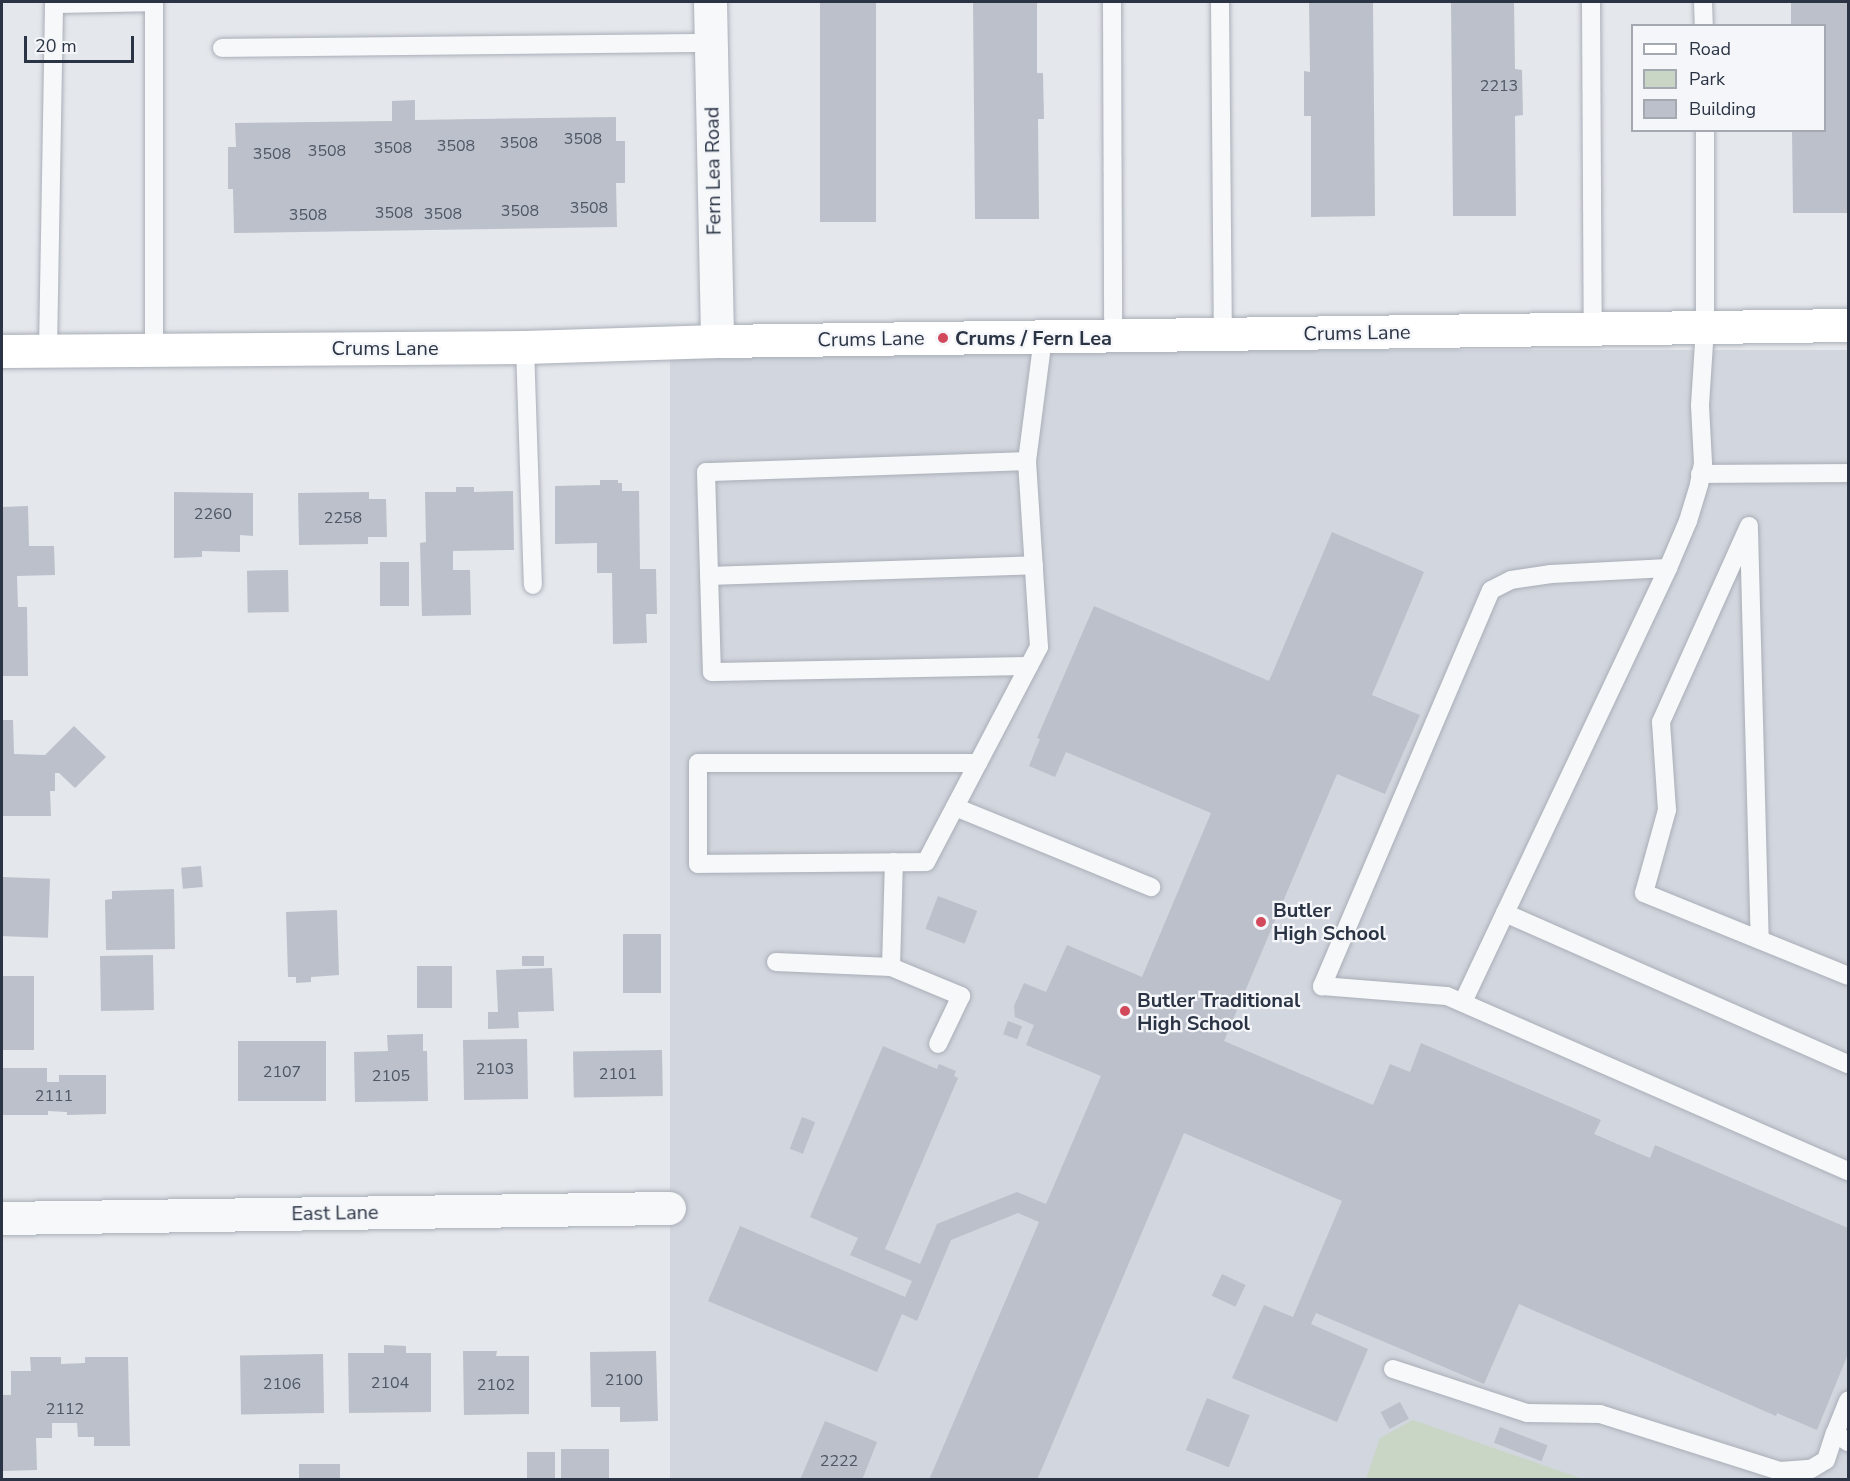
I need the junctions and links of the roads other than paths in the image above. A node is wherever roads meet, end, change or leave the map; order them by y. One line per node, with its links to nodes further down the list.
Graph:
1 (710, 2): 7 (street, Fern Lea Road)
2 (1112, 2): 14 (lane)
3 (1220, 2): 13 (lane)
4 (1591, 2): 12 (lane)
5 (1703, 2): 6 (lane)
6 (1704, 24)
7 (710, 43): 8 (lane); 16 (street, Fern Lea Road)
8 (222, 48)
9 (1705, 132): 11 (lane)
10 (1848, 325): 11 (main road, Crums Lane)
11 (1705, 328): 12 (main road, Crums Lane); 23 (lane)
12 (1593, 330): 13 (main road, Crums Lane)
13 (1224, 334): 14 (main road, Crums Lane)
14 (1113, 337): 15 (main road, Crums Lane)
15 (1043, 338): 16 (main road, Crums Lane); 21 (lane)
16 (717, 341): 17 (main road, Crums Lane)
17 (525, 347): 19 (main road, Crums Lane); 27 (lane)
18 (48, 350): 19 (main road, Crums Lane); 19 (lane); 20 (main road, Crums Lane)
19 (154, 350)
20 (2, 351)
21 (1027, 461): 24 (lane); 26 (lane)
22 (1848, 473): 23 (lane)
23 (1701, 474): 25 (lane)
24 (1034, 565): 26 (lane); 28 (lane)
25 (1668, 568): 33 (lane); 38 (lane)
26 (709, 576): 28 (lane)
27 (533, 585)
28 (1029, 666): 29 (lane)
29 (978, 763): 30 (lane); 31 (lane)
30 (954, 807): 31 (lane); 32 (lane)
31 (894, 862): 36 (lane)
32 (1151, 887)
33 (1505, 913): 38 (lane); 40 (lane)
34 (1760, 940): 34 (lane); 37 (lane)
35 (776, 962): 36 (lane)
36 (891, 967): 39 (lane)
37 (1848, 976)
38 (1463, 1002): 41 (lane)
39 (939, 1044)
40 (1848, 1064)
41 (1848, 1172)
42 (669, 1208): 43 (street, East Lane)
43 (2, 1218)
44 (1394, 1369): 46 (lane)
45 (1848, 1400): 46 (lane)
46 (1841, 1437)

